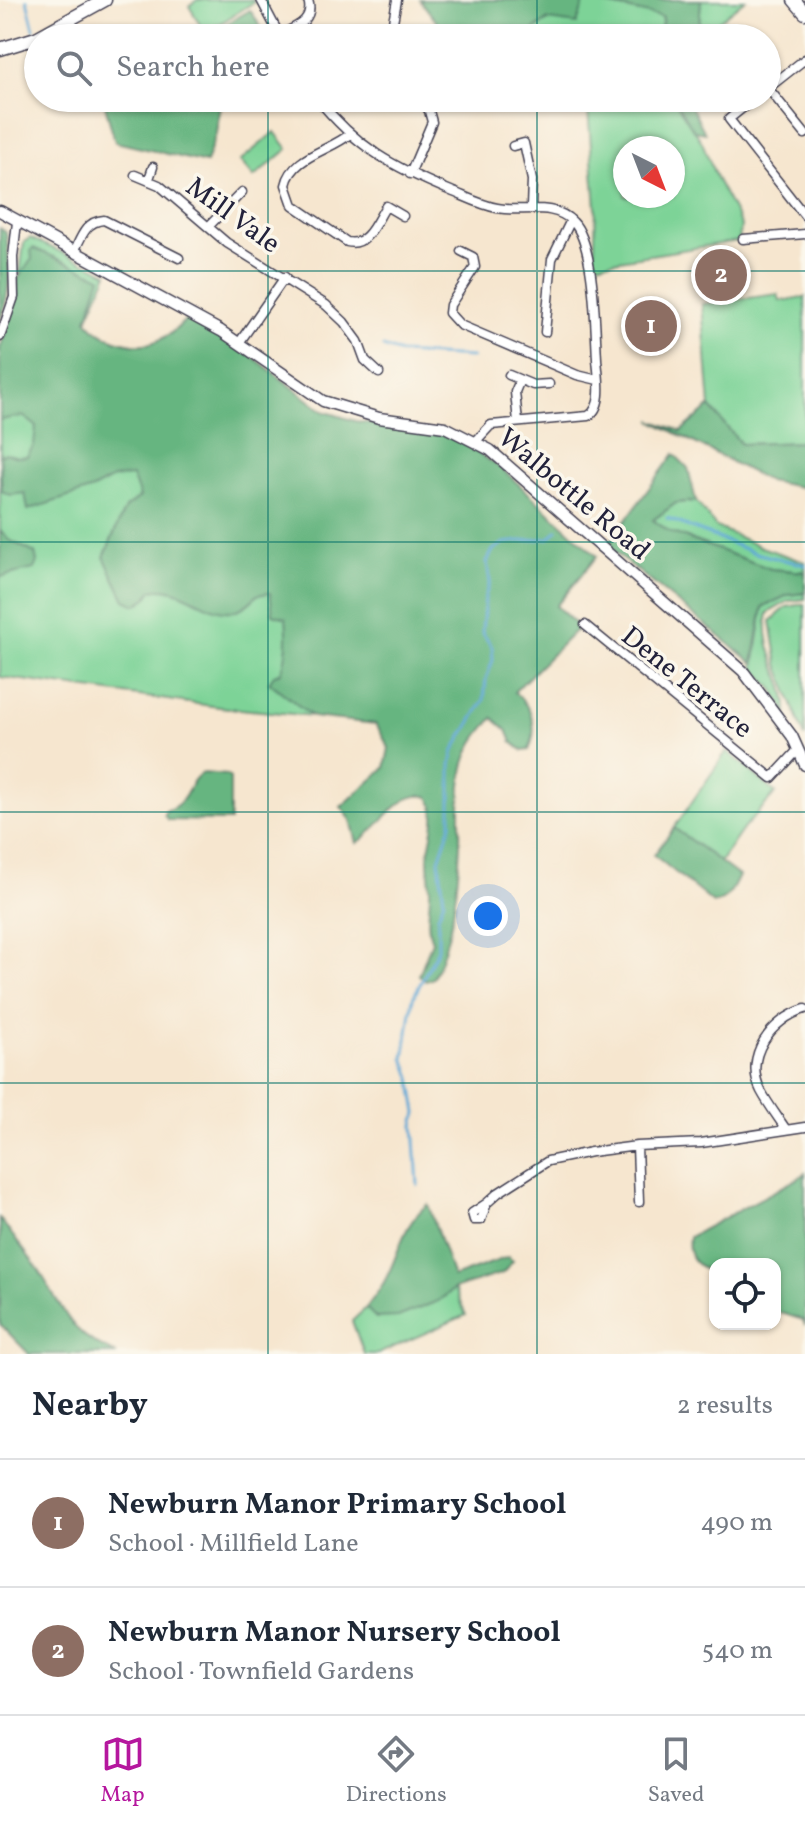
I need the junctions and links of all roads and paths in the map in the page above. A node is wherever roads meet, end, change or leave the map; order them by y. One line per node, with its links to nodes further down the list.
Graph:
1 (105, 0): 7 (main road)
2 (261, 0): 8 (street)
3 (308, 0): 9 (street)
4 (397, 0): 10 (street)
5 (794, 0): 6 (main road)
6 (805, 13)
7 (61, 24)
8 (274, 24)
9 (298, 24)
10 (393, 24)
11 (24, 42): 12 (main road)
12 (0, 49)
13 (805, 59): 14 (street)
14 (781, 78)
15 (781, 104): 20 (street)
16 (330, 112): 19 (street)
17 (429, 112): 23 (street)
18 (738, 112): 30 (street)
19 (350, 134): 23 (street); 29 (street)
20 (805, 134)
21 (513, 146): 27 (street)
22 (153, 167): 25 (street)
23 (410, 174): 27 (street)
24 (135, 175): 25 (street, Mill Vale)
25 (149, 179): 33 (street, Mill Vale)
26 (242, 192): 33 (street)
27 (531, 208): 31 (street)
28 (0, 211): 32 (street, Walbottle Road)
29 (403, 216)
30 (805, 216)
31 (571, 220): 40 (street); 46 (street)
32 (17, 222): 37 (street, Walbottle Road); 41 (street)
33 (209, 226): 39 (street, Mill Vale)
34 (805, 234): 35 (street)
35 (743, 239)
36 (461, 251): 46 (street)
37 (74, 252): 38 (street); 42 (street, Walbottle Road)
38 (179, 258)
39 (285, 277): 42 (street, Mill Vale); 43 (street, Mill Vale)
40 (545, 332)
41 (0, 337)
42 (239, 343): 49 (street, Walbottle Road)
43 (379, 373)
44 (509, 375): 45 (street)
45 (520, 380): 47 (street); 48 (street)
46 (598, 380): 48 (street)
47 (549, 384)
48 (518, 422): 49 (street)
49 (476, 441): 51 (street, Walbottle Road)
50 (585, 625): 51 (street, Dene Terrace)
51 (797, 751): 52 (street, Walbottle Road)
52 (805, 765)
53 (805, 1009): 55 (street)
54 (805, 1127): 55 (street)
55 (785, 1128): 56 (street)
56 (637, 1146): 57 (street); 58 (street)
57 (639, 1202)
58 (487, 1203)

